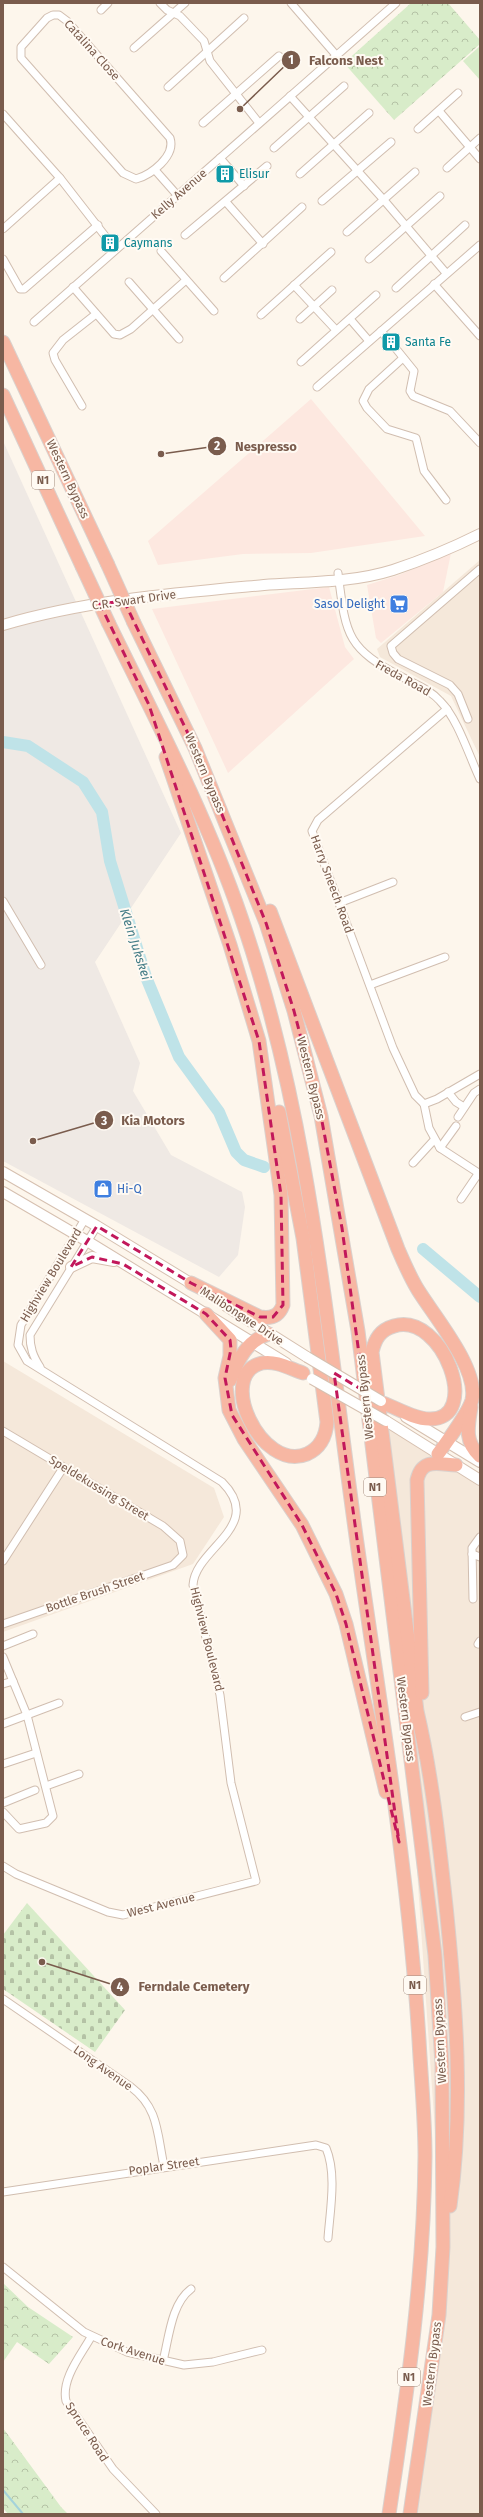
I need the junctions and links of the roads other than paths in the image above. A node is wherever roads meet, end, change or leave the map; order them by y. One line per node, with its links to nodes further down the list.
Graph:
1 (108, 3): 6 (street)
2 (160, 3): 7 (street)
3 (185, 3): 7 (street)
4 (291, 3): 11 (street)
5 (396, 3): 11 (street, Kelly Avenue)
6 (100, 10)
7 (174, 13): 9 (street); 10 (street)
8 (244, 18): 10 (street)
9 (134, 48)
10 (206, 52): 14 (street); 16 (street)
11 (336, 55): 17 (street, Kelly Avenue)
12 (279, 56): 16 (street)
13 (344, 86): 21 (street)
14 (168, 87)
15 (458, 93): 18 (street)
16 (236, 94): 22 (street); 23 (street)
17 (290, 96): 21 (street); 23 (street, Kelly Avenue)
18 (439, 111): 24 (street); 29 (street)
19 (369, 113): 27 (street)
20 (3, 114): 38 (street)
21 (309, 117): 27 (street); 28 (street)
22 (203, 123)
23 (259, 123): 30 (street, Kelly Avenue)
24 (418, 129)
25 (480, 138): 29 (street)
26 (391, 142): 35 (street)
27 (334, 144): 35 (street); 37 (street)
28 (274, 148)
29 (470, 148): 31 (street); 33 (street)
30 (220, 158): 39 (street); 40 (street, Kelly Avenue)
31 (480, 159)
32 (267, 166): 39 (street)
33 (447, 168)
34 (154, 170): 34 (street, Catalina Close); 40 (street)
35 (357, 171): 42 (street); 44 (street)
36 (415, 172): 42 (street)
37 (300, 174)
38 (60, 178): 46 (street); 49 (street)
39 (244, 186): 43 (street)
40 (178, 196): 54 (street, Kelly Avenue)
41 (440, 196): 48 (street)
42 (383, 199): 48 (street); 50 (street)
43 (226, 202): 51 (street); 52 (street)
44 (322, 202)
45 (302, 207): 52 (street)
46 (98, 224): 54 (street); 58 (street)
47 (465, 225): 57 (street)
48 (406, 226): 57 (street); 59 (street)
49 (3, 229)
50 (347, 232)
51 (185, 235)
52 (263, 244): 61 (street)
53 (480, 245): 60 (street)
54 (111, 246): 66 (street, Kelly Avenue)
55 (161, 251): 62 (street)
56 (330, 252): 65 (street)
57 (431, 256): 60 (street); 67 (street)
58 (3, 259)
59 (369, 259)
60 (446, 273): 64 (street)
61 (224, 278)
62 (186, 280): 71 (street); 72 (street)
63 (129, 282): 71 (street)
64 (434, 284): 79 (street); 80 (street)
65 (294, 285): 70 (street); 74 (street)
66 (73, 287): 73 (street); 77 (street, Kelly Avenue)
67 (396, 288)
68 (332, 290): 70 (street)
69 (376, 295): 75 (street)
70 (314, 306): 76 (street); 78 (street)
71 (153, 309): 73 (street); 81 (street)
72 (214, 311)
73 (96, 314): 88 (street)
74 (261, 315)
75 (350, 319): 78 (street); 82 (street)
76 (300, 320)
77 (34, 322)
78 (336, 330): 85 (street)
79 (381, 331): 82 (street); 84 (street)
80 (480, 336)
81 (179, 339)
82 (369, 341): 86 (street)
83 (3, 342): 98 (highway, Western Bypass / N1, bridge)
84 (403, 358): 89 (street); 90 (street)
85 (301, 362)
86 (317, 387)
87 (3, 395): 95 (highway, Western Bypass / N1, bridge)
88 (82, 406)
89 (480, 443)
90 (446, 500)
91 (480, 534): 93 (main road, C.R. Swart Drive)
92 (480, 569): 97 (street)
93 (338, 576): 94 (main road, C.R. Swart Drive); 96 (street, Freda Road)
94 (3, 625)
95 (149, 705): 106 (highway); 169 (highway, Western Bypass / N1)
96 (447, 709): 99 (street, Freda Road); 102 (street, Harry Sneech Road)
97 (468, 719)
98 (195, 748): 135 (highway); 176 (highway, Western Bypass / N1)
99 (480, 779)
100 (393, 882): 102 (street)
101 (3, 901): 104 (street)
102 (339, 903): 105 (street, Harry Sneech Road)
103 (445, 957): 105 (street)
104 (42, 965)
105 (370, 985): 110 (street, Harry Sneech Road)
106 (259, 1041): 127 (highway); 132 (highway)
107 (480, 1074): 109 (street)
108 (480, 1090): 111 (street)
109 (448, 1092): 110 (street); 111 (street)
110 (424, 1104): 114 (street)
111 (464, 1107): 112 (street)
112 (458, 1117)
113 (456, 1126): 115 (street)
114 (434, 1140): 115 (street); 116 (street)
115 (440, 1148): 118 (street)
116 (413, 1163)
117 (3, 1172): 121 (main road, Malibongwe Drive)
118 (479, 1174): 120 (street)
119 (3, 1192): 123 (main road, Malibongwe Drive)
120 (461, 1199)
121 (85, 1219): 122 (main road, Malibongwe Drive); 123 (street, Highview Boulevard)
122 (97, 1226): 124 (street, Highview Boulevard); 127 (main road, Malibongwe Drive)
123 (76, 1234): 124 (main road, Malibongwe Drive); 131 (street, Highview Boulevard)
124 (87, 1241): 125 (main road, Malibongwe Drive); 126 (street, Highview Boulevard)
125 (123, 1264): 126 (main road); 128 (main road, Malibongwe Drive)
126 (71, 1267): 131 (street, Highview Boulevard)
127 (191, 1283): 129 (main road, Malibongwe Drive)
128 (206, 1314): 130 (main road, Malibongwe Drive); 133 (highway)
129 (269, 1334): 130 (highway); 134 (main road, Malibongwe Drive, bridge)
130 (251, 1342): 132 (main road, Malibongwe Drive); 133 (highway)
131 (41, 1369): 171 (street, Highview Boulevard)
132 (308, 1376): 138 (main road, Malibongwe Drive, bridge)
133 (226, 1391): 169 (highway)
134 (382, 1402): 137 (main road, Malibongwe Drive); 161 (highway)
135 (472, 1402): 137 (highway); 139 (highway)
136 (3, 1431): 142 (street, Speldekussing Street)
137 (447, 1442): 138 (highway); 140 (main road, Malibongwe Drive)
138 (438, 1454): 141 (main road, Malibongwe Drive)
139 (480, 1456)
140 (480, 1462)
141 (456, 1465): 143 (main road, Malibongwe Drive); 161 (highway)
142 (63, 1468): 145 (street, Speldekussing Street); 148 (street)
143 (480, 1480)
144 (480, 1537): 146 (street)
145 (183, 1554): 150 (street, Bottle Brush Street)
146 (472, 1554): 147 (street); 149 (street)
147 (480, 1557)
148 (3, 1561)
149 (473, 1598)
150 (3, 1624)
151 (33, 1634): 152 (street)
152 (3, 1646)
153 (3, 1657): 154 (street)
154 (13, 1681): 155 (street); 158 (street)
155 (3, 1684)
156 (59, 1703): 158 (street)
157 (480, 1712): 159 (street)
158 (27, 1715): 160 (street); 162 (street)
159 (465, 1717)
160 (3, 1724)
161 (425, 1746): 176 (highway)
162 (36, 1753): 163 (street); 165 (street)
163 (3, 1764)
164 (78, 1774): 165 (street)
165 (46, 1786): 168 (street)
166 (35, 1790): 167 (street)
167 (3, 1803)
168 (3, 1812)
169 (399, 1842): 183 (highway, Western Bypass / N1)
170 (3, 1866): 171 (street, West Avenue)
171 (256, 1881)
172 (3, 1999): 173 (street, Long Avenue)
173 (164, 2166): 174 (street, Poplar Street); 175 (street, Poplar Street)
174 (3, 2192)
175 (328, 2238)
176 (443, 2247): 184 (highway, Western Bypass / N1)
177 (3, 2267): 179 (street, Cork Avenue)
178 (191, 2289): 181 (street)
179 (91, 2337): 181 (street, Cork Avenue); 182 (street, Spruce Road)
180 (262, 2350): 181 (street, Cork Avenue)
181 (162, 2361)
182 (156, 2514)
183 (389, 2514)
184 (410, 2514)

